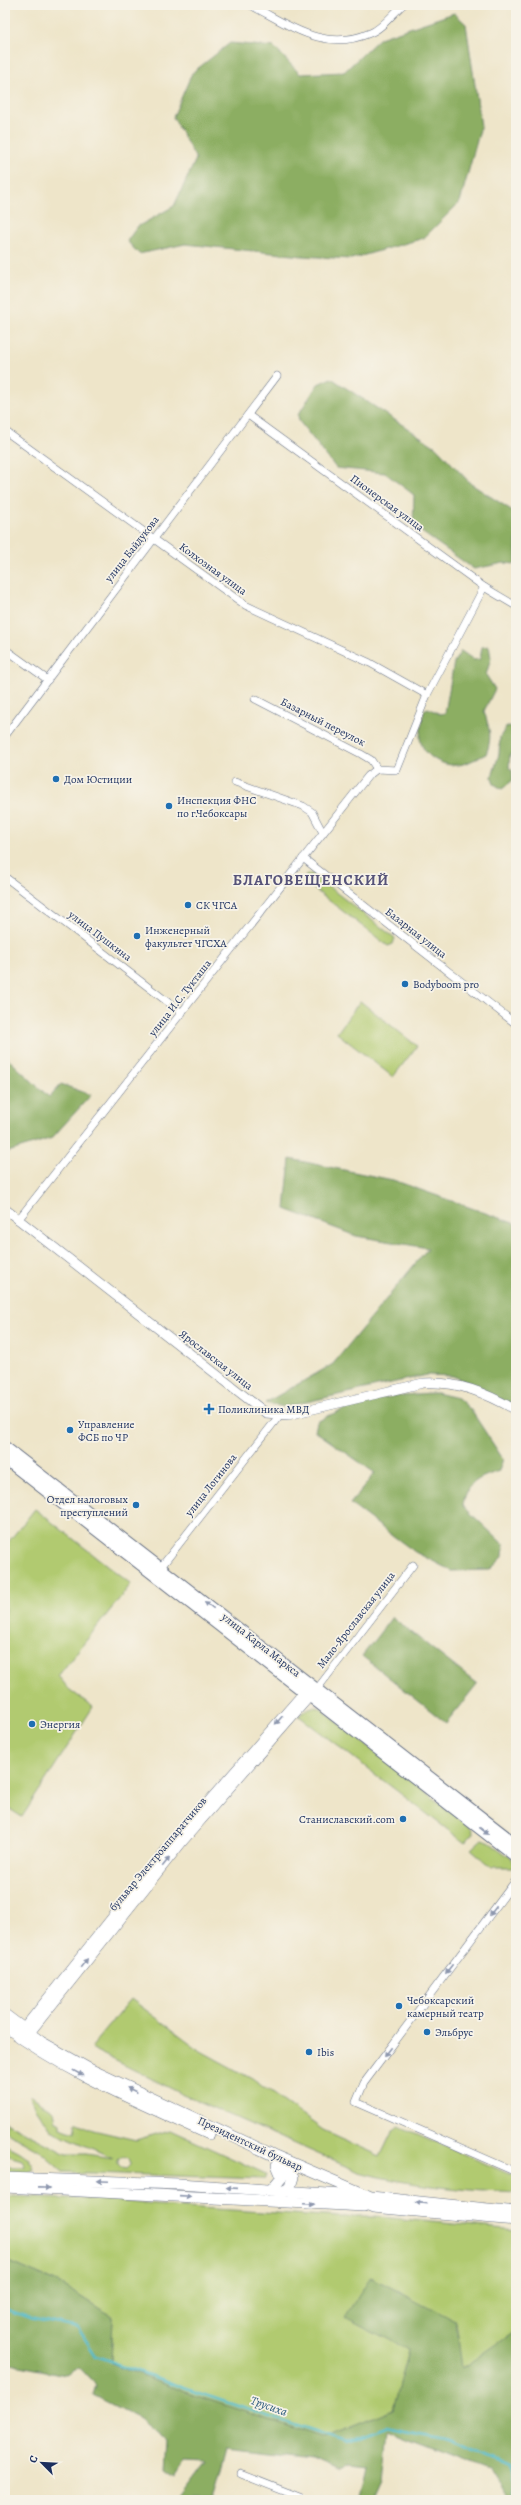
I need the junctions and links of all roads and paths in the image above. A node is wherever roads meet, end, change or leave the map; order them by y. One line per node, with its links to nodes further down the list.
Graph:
1 (250, 5): 2 (street)
2 (403, 5)
3 (277, 376): 4 (street, улица Байдукова)
4 (248, 415): 6 (street, улица Байдукова); 7 (street, Пионерская улица)
5 (5, 431): 6 (street, Колхозная улица)
6 (153, 539): 10 (street, улица Байдукова); 11 (street, Колхозная улица)
7 (484, 587): 8 (street, Пионерская улица); 11 (street)
8 (516, 606)
9 (5, 649): 10 (street)
10 (48, 680): 13 (street, улица Байдукова)
11 (426, 695): 14 (street)
12 (255, 699): 14 (street, Базарный переулок)
13 (5, 736)
14 (377, 769): 16 (street, улица И.С. Тукташа)
15 (235, 782): 16 (street)
16 (323, 833): 17 (street, улица И.С. Тукташа)
17 (304, 858): 19 (street, улица И.С. Тукташа); 20 (street, Базарная улица)
18 (5, 877): 19 (street, улица Пушкина)
19 (182, 1013): 22 (street, улица И.С. Тукташа)
20 (516, 1024)
21 (5, 1210): 22 (street, Ярославская улица)
22 (18, 1220): 24 (street, Ярославская улица)
23 (516, 1410): 24 (street)
24 (278, 1416): 27 (street, улица Логинова)
25 (5, 1451): 27 (main road, улица Карла Маркса)
26 (413, 1565): 28 (street, Мало-Ярославская улица)
27 (158, 1571): 28 (main road, улица Карла Маркса)
28 (311, 1692): 29 (main road, улица Карла Маркса); 30 (main road, улица Карла Маркса, one-way to 30); 34 (street, бульвар Электроаппаратчиков)
29 (516, 1845)
30 (516, 1856)
31 (516, 1880): 37 (street, one-way to 37)
32 (5, 2015): 34 (main road, Президентский бульвар)
33 (5, 2026): 34 (main road, Президентский бульвар)
34 (24, 2034): 35 (main road, Президентский бульвар)
35 (279, 2162): 36 (main road); 42 (main road); 43 (main road, Президентский бульвар)
36 (292, 2172): 40 (main road); 41 (main road, Президентский бульвар)
37 (516, 2172)
38 (5, 2178): 42 (main road, one-way to 38)
39 (5, 2187): 42 (main road, one-way to 42)
40 (286, 2191): 41 (main road); 42 (main road)
41 (344, 2195): 43 (main road)
42 (271, 2196): 43 (main road, one-way to 43)
43 (372, 2202): 44 (main road, Президентский бульвар, one-way to 43); 45 (main road, Президентский бульвар)
44 (516, 2212)
45 (516, 2220)
46 (241, 2474): 47 (street)
47 (307, 2500)

